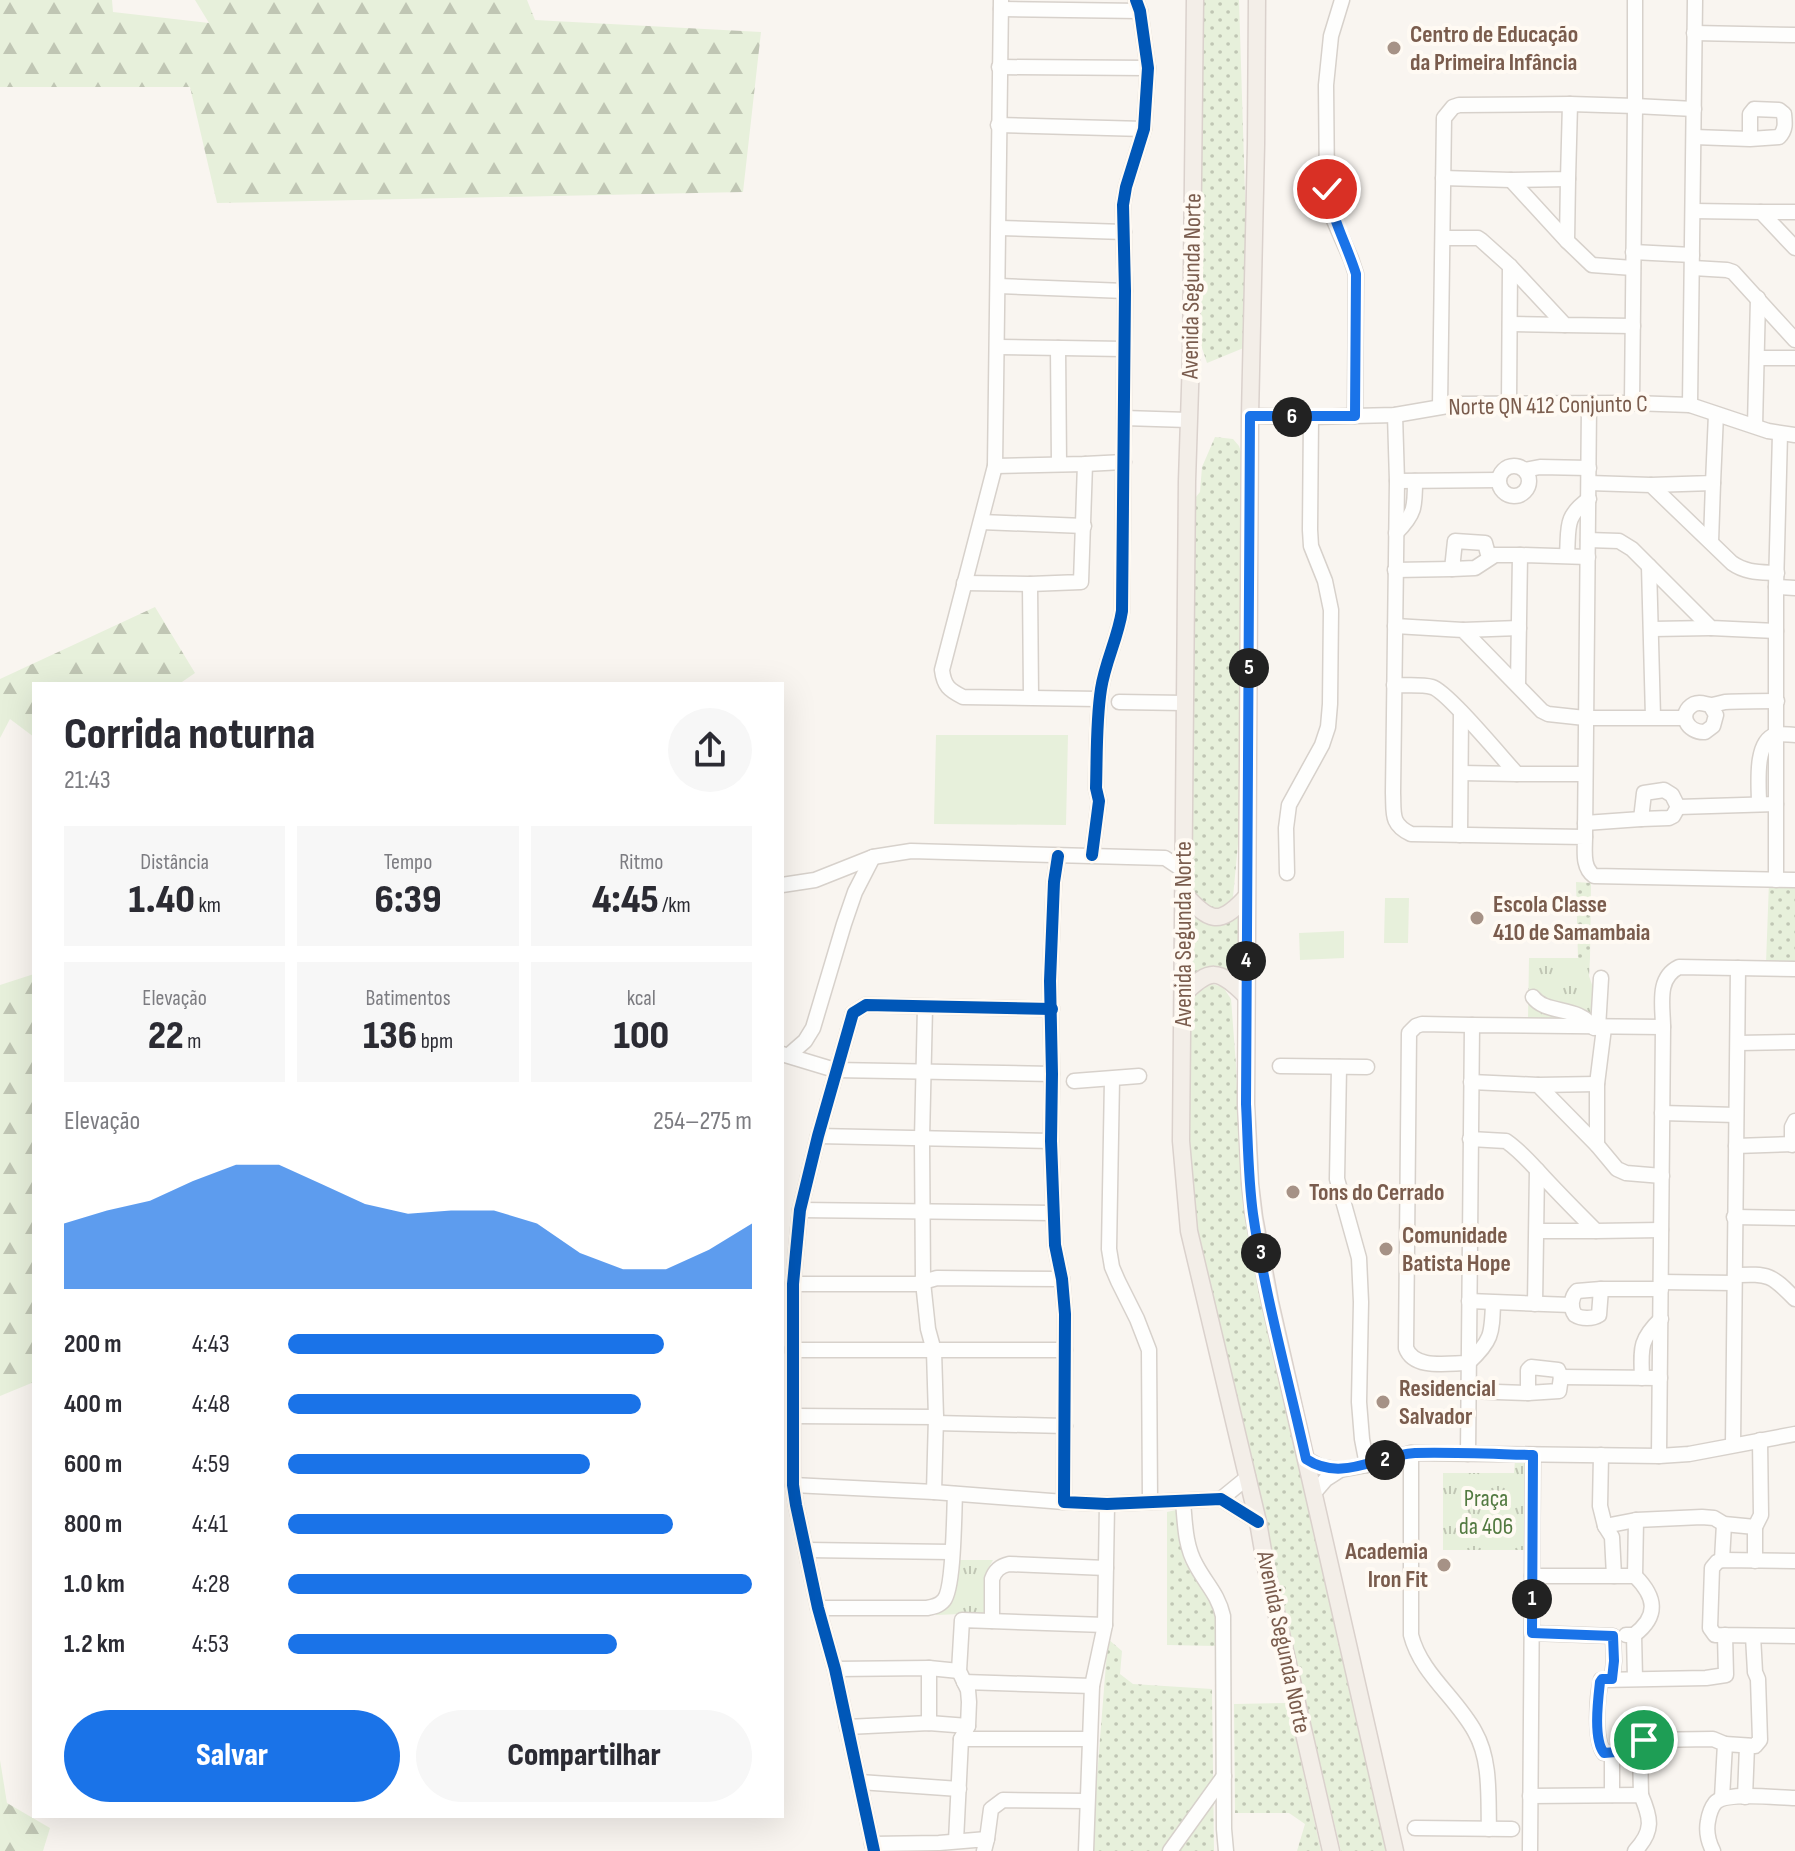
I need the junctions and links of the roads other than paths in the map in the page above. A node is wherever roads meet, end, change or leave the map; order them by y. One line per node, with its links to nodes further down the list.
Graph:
1 (1195, 0): 57 (main road, Avenida Segunda Norte)
2 (1257, 0): 53 (main road)
3 (1342, 0): 54 (street)
4 (1635, 0): 13 (street)
5 (1695, 0): 8 (street)
6 (1001, 5): 7 (street); 10 (street)
7 (1138, 5): 11 (street)
8 (1694, 33): 9 (street); 14 (street)
9 (1795, 35)
10 (999, 67): 11 (street); 16 (street)
11 (1148, 68): 17 (street)
12 (1570, 104): 13 (street); 20 (street); 21 (street)
13 (1635, 106): 14 (street); 31 (street)
14 (1694, 109): 18 (street)
15 (1790, 123): 19 (street); 19 (street)
16 (998, 125): 17 (street); 26 (street)
17 (1144, 129): 27 (street)
18 (1694, 137): 19 (street); 23 (street)
19 (1750, 139)
20 (1443, 178): 22 (street); 28 (street)
21 (1568, 179): 22 (street); 29 (street)
22 (1511, 180): 29 (street)
23 (1693, 211): 24 (street); 32 (street)
24 (1761, 212): 25 (street); 30 (street)
25 (1795, 212)
26 (999, 228): 27 (street); 34 (street)
27 (1124, 232): 35 (street)
28 (1443, 238): 33 (street); 50 (street)
29 (1567, 241): 31 (street)
30 (1795, 248)
31 (1633, 260): 32 (street); 39 (street)
32 (1692, 262): 36 (street); 49 (street)
33 (1510, 266): 37 (street); 38 (street)
34 (999, 286): 35 (street); 41 (street)
35 (1125, 291): 43 (street)
36 (1758, 298): 40 (street); 44 (street)
37 (1510, 324): 38 (street); 46 (street)
38 (1565, 325): 39 (street)
39 (1633, 326): 47 (street)
40 (1795, 340)
41 (998, 347): 42 (street); 63 (street)
42 (1058, 348): 43 (street); 61 (street)
43 (1124, 349): 56 (street)
44 (1757, 358): 45 (street); 58 (street)
45 (1795, 358)
46 (1509, 403): 48 (street, Norte QN 412 Conjunto C); 50 (street, Norte QN 412 Conjunto C)
47 (1632, 403): 48 (street, Norte QN 412 Conjunto C); 49 (street, Norte QN 412 Conjunto C)
48 (1589, 405): 65 (street)
49 (1690, 405): 51 (street, Norte QN 412 Conjunto C)
50 (1440, 406): 52 (street, Norte QN 412 Conjunto C)
51 (1716, 414): 58 (street, Norte QN 412 Conjunto C); 69 (street)
52 (1395, 415): 54 (street, Norte QN 412 Conjunto C); 67 (street)
53 (1250, 416): 55 (street, Norte QN 412 Conjunto C); 128 (main road)
54 (1355, 416): 55 (street, Norte QN 412 Conjunto C)
55 (1311, 417): 123 (street)
56 (1124, 418): 57 (street); 60 (street)
57 (1188, 420): 100 (main road, Avenida Segunda Norte)
58 (1755, 426): 59 (street, Norte QN 412 Conjunto C)
59 (1787, 434): 84 (street)
60 (1124, 462): 62 (street); 97 (street)
61 (1059, 464): 62 (street); 63 (street)
62 (1085, 464): 73 (street)
63 (995, 466): 72 (street)
64 (1525, 470): 65 (street); 66 (street); 66 (street)
65 (1589, 476): 70 (street); 71 (street)
66 (1499, 480): 68 (street)
67 (1397, 481): 68 (street); 74 (street)
68 (1415, 481): 74 (street)
69 (1713, 483): 70 (street); 76 (street)
70 (1651, 485): 76 (street)
71 (1589, 499): 75 (street); 78 (street)
72 (981, 522): 73 (street); 85 (street)
73 (1084, 526): 86 (street)
74 (1396, 533): 83 (street)
75 (1588, 540): 79 (street); 81 (street)
76 (1711, 542): 84 (street)
77 (1520, 555): 78 (street); 80 (street); 89 (street)
78 (1567, 555): 79 (street)
79 (1588, 557): 104 (street)
80 (1489, 558): 82 (street); 82 (street)
81 (1649, 566): 90 (street); 91 (street)
82 (1452, 569): 83 (street)
83 (1395, 570): 88 (street)
84 (1776, 580): 87 (street); 93 (street)
85 (964, 583): 86 (street); 96 (street)
86 (1030, 584): 96 (street)
87 (1795, 588)
88 (1395, 626): 92 (street); 94 (street)
89 (1519, 628): 92 (street); 95 (street)
90 (1711, 628): 91 (street); 93 (street)
91 (1652, 629): 103 (street)
92 (1463, 630): 95 (street)
93 (1776, 631): 98 (street)
94 (1394, 685): 102 (street); 116 (street)
95 (1518, 685): 104 (street)
96 (1031, 697): 97 (street)
97 (1099, 699): 118 (street)
98 (1777, 701): 101 (street); 106 (street)
99 (1119, 702): 100 (street)
100 (1185, 703): 117 (main road, Avenida Segunda Norte)
101 (1710, 705): 105 (street); 105 (street)
102 (1461, 712): 108 (street); 109 (street)
103 (1653, 717): 104 (street); 105 (street)
104 (1585, 718): 110 (street)
105 (1685, 718)
106 (1777, 734): 107 (street); 111 (street); 112 (street)
107 (1795, 735)
108 (1461, 773): 109 (street); 116 (street)
109 (1517, 774): 110 (street)
110 (1584, 774): 115 (street)
111 (1759, 803): 112 (street); 113 (street)
112 (1776, 804): 124 (street)
113 (1678, 807): 114 (street); 114 (street)
114 (1641, 819): 115 (street)
115 (1585, 830): 116 (street); 124 (street)
116 (1460, 835)
117 (1183, 845): 121 (street); 122 (main road, Avenida Segunda Norte)
118 (1092, 855): 119 (street); 121 (street)
119 (1058, 856): 120 (street); 136 (street)
120 (873, 857): 126 (street); 142 (street)
121 (1165, 858): 122 (street)
122 (1183, 870): 127 (main road, Avenida Segunda Norte)
123 (1287, 873)
124 (1776, 880): 125 (street)
125 (1795, 880)
126 (784, 885)
127 (1184, 894): 128 (main road); 132 (main road, Avenida Segunda Norte)
128 (1246, 897): 133 (main road)
129 (1738, 968): 130 (street); 138 (street); 141 (street)
130 (1795, 969)
131 (1601, 978): 139 (street)
132 (1183, 995): 133 (main road); 210 (main road, Avenida Segunda Norte)
133 (1246, 996): 207 (main road)
134 (1533, 997): 139 (street)
135 (925, 1007): 136 (street); 146 (street); 147 (street)
136 (1052, 1009): 148 (street)
137 (1472, 1025): 139 (street); 152 (street); 190 (street)
138 (1663, 1027): 139 (street); 155 (street)
139 (1598, 1028): 153 (street)
140 (1795, 1042): 141 (street)
141 (1738, 1043): 156 (street)
142 (786, 1055): 146 (street)
143 (1280, 1066): 144 (street)
144 (1339, 1067): 145 (street); 208 (street)
145 (1367, 1067)
146 (835, 1070): 147 (street); 158 (street)
147 (924, 1072): 148 (street); 159 (street)
148 (1052, 1074): 161 (street)
149 (1139, 1076): 150 (street)
150 (1112, 1079): 151 (street); 218 (street)
151 (1074, 1081)
152 (1471, 1082): 154 (street); 160 (street)
153 (1597, 1084): 154 (street); 163 (street)
154 (1538, 1085): 163 (street)
155 (1662, 1113): 156 (street); 166 (street)
156 (1736, 1115): 164 (street)
157 (1795, 1121): 162 (street)
158 (818, 1136): 159 (street); 167 (street)
159 (922, 1139): 161 (street); 168 (street)
160 (1470, 1139): 165 (street); 182 (street)
161 (1051, 1141): 169 (street)
162 (1793, 1144): 164 (street)
163 (1597, 1145): 166 (street)
164 (1736, 1146): 170 (street)
165 (1537, 1170): 173 (street); 174 (street)
166 (1662, 1176): 172 (street)
167 (800, 1210): 168 (street); 178 (street)
168 (922, 1212): 169 (street); 177 (street)
169 (1052, 1213): 175 (street)
170 (1734, 1217): 171 (street); 176 (street)
171 (1795, 1218)
172 (1661, 1230): 174 (street); 179 (street)
173 (1537, 1231): 174 (street); 184 (street)
174 (1596, 1231)
175 (1062, 1279): 177 (street); 188 (street)
176 (1735, 1279): 179 (street); 181 (street); 201 (street)
177 (923, 1282): 178 (street); 189 (street)
178 (793, 1284): 187 (street)
179 (1661, 1285): 180 (street); 186 (street)
180 (1601, 1289): 185 (street); 185 (street)
181 (1795, 1299)
182 (1469, 1301): 183 (street); 190 (street)
183 (1493, 1303): 184 (street); 190 (street)
184 (1535, 1304): 185 (street)
185 (1571, 1305)
186 (1661, 1319): 192 (street); 193 (street)
187 (792, 1350): 189 (street); 196 (street)
188 (1065, 1350): 189 (street); 198 (street)
189 (934, 1351): 197 (street)
190 (1468, 1363): 194 (street)
191 (1561, 1377): 192 (street); 195 (street); 195 (street)
192 (1642, 1378): 193 (street)
193 (1660, 1378): 206 (street)
194 (1468, 1391): 195 (street); 203 (street)
195 (1528, 1393)
196 (794, 1416): 197 (street); 211 (street)
197 (936, 1420): 198 (street); 212 (street)
198 (1065, 1426): 217 (street)
199 (1795, 1434): 200 (street)
200 (1760, 1440): 201 (street); 224 (street)
201 (1733, 1445): 206 (street)
202 (1411, 1453): 203 (street); 208 (street); 270 (street)
203 (1468, 1454): 204 (street)
204 (1533, 1455): 205 (street); 231 (street)
205 (1601, 1455): 206 (street); 223 (street)
206 (1659, 1456)
207 (1306, 1459): 209 (street); 213 (main road)
208 (1367, 1465): 209 (street)
209 (1340, 1470): 213 (street)
210 (1248, 1477): 215 (street); 221 (main road, Avenida Segunda Norte)
211 (793, 1485): 212 (street); 225 (street)
212 (934, 1492): 214 (street)
213 (1314, 1493): 279 (main road)
214 (955, 1494): 217 (street); 226 (street)
215 (1221, 1499): 216 (street); 221 (street)
216 (1183, 1501): 218 (street); 259 (street)
217 (1064, 1502): 219 (street)
218 (1150, 1502): 219 (street)
219 (1107, 1504): 230 (street)
220 (1636, 1520): 222 (street); 223 (street); 233 (street)
221 (1258, 1522): 278 (main road, Avenida Segunda Norte)
222 (1724, 1524): 224 (street); 227 (street)
223 (1605, 1526): 232 (street)
224 (1755, 1527): 228 (street)
225 (807, 1550): 226 (street); 234 (street)
226 (951, 1552): 234 (street)
227 (1722, 1560): 228 (street); 239 (street)
228 (1755, 1561): 229 (street)
229 (1795, 1561)
230 (1106, 1568): 235 (street); 236 (street)
231 (1532, 1576): 232 (street); 237 (street)
232 (1614, 1576): 233 (street)
233 (1635, 1576): 238 (street)
234 (818, 1608): 244 (street)
235 (992, 1621): 236 (street); 247 (street)
236 (1105, 1625): 250 (street)
237 (1532, 1633): 240 (street); 264 (street)
238 (1634, 1635): 240 (street); 248 (street)
239 (1725, 1635): 241 (street); 246 (street)
240 (1613, 1636): 249 (street)
241 (1753, 1636): 242 (street); 245 (street)
242 (1795, 1636)
243 (929, 1668): 244 (street); 247 (street); 251 (street)
244 (835, 1669): 252 (street)
245 (1755, 1672): 246 (street); 256 (street)
246 (1726, 1675): 248 (street)
247 (962, 1677): 250 (street); 253 (street)
248 (1635, 1678): 249 (street)
249 (1612, 1679): 258 (street)
250 (1092, 1686): 254 (street)
251 (929, 1723): 252 (street); 253 (street)
252 (847, 1727): 260 (street)
253 (965, 1733): 254 (street); 261 (street)
254 (1089, 1739): 268 (street)
255 (1725, 1744): 256 (street); 257 (street); 266 (street)
256 (1747, 1746): 265 (street)
257 (1640, 1750): 258 (street); 263 (street)
258 (1612, 1753): 262 (street)
259 (1224, 1775): 276 (street); 277 (street)
260 (860, 1782): 261 (street); 274 (street)
261 (959, 1789): 272 (street)
262 (1612, 1795): 263 (street); 264 (street)
263 (1641, 1795): 281 (street)
264 (1530, 1796): 280 (street)
265 (1745, 1797): 266 (street); 267 (street)
266 (1722, 1798): 282 (street)
267 (1795, 1798)
268 (1087, 1801): 273 (street); 275 (street)
269 (1415, 1828): 270 (street)
270 (1489, 1829): 271 (street)
271 (1512, 1829)
272 (956, 1841): 273 (street); 274 (street)
273 (985, 1845)
274 (873, 1848)
275 (1086, 1851)
276 (1170, 1851)
277 (1226, 1851)
278 (1331, 1851)
279 (1395, 1851)
280 (1530, 1851)
281 (1635, 1851)
282 (1713, 1851)

